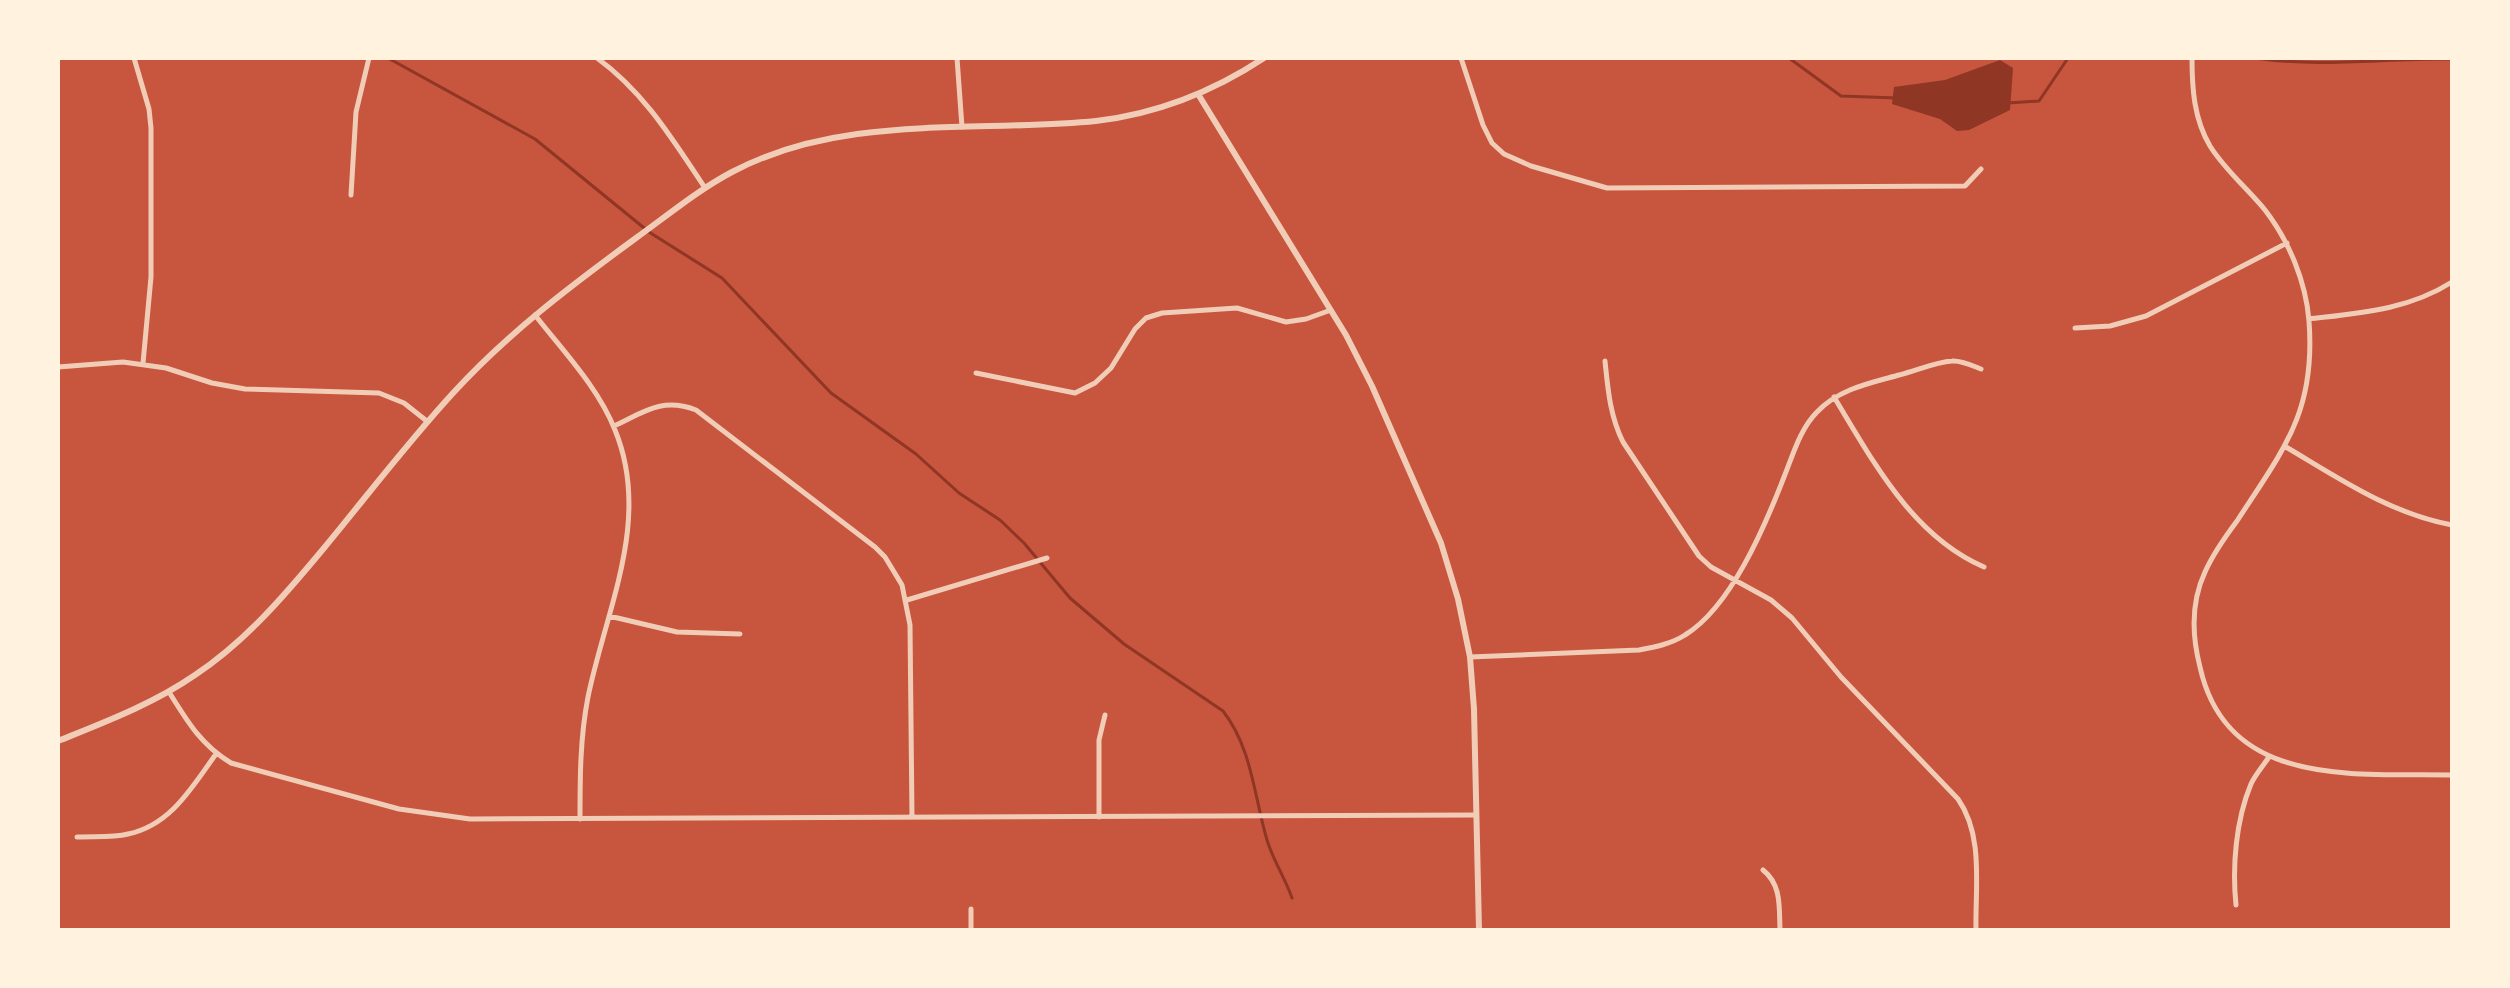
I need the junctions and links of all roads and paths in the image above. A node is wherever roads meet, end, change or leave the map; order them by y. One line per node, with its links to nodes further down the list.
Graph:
1 (134, 58): 20 (street)
2 (369, 58): 12 (street)
3 (597, 58): 11 (street)
4 (957, 58): 9 (street)
5 (1264, 58): 8 (street)
6 (1461, 58): 10 (street)
7 (2192, 58): 13 (street)
8 (1198, 94): 9 (street); 15 (street)
9 (962, 127): 11 (street)
10 (1981, 169)
11 (705, 188): 16 (street)
12 (351, 195)
13 (2287, 243): 17 (street); 18 (street)
14 (2452, 282): 17 (street)
15 (1332, 310): 23 (street); 35 (street)
16 (535, 314): 25 (street); 26 (street)
17 (2309, 319): 27 (street)
18 (2075, 328)
19 (1605, 361): 31 (street)
20 (143, 363): 21 (street); 25 (street)
21 (58, 367)
22 (1981, 369): 24 (street)
23 (976, 373)
24 (1834, 397): 30 (street); 31 (street)
25 (428, 422): 36 (street)
26 (614, 426): 32 (street); 33 (street)
27 (2286, 447): 28 (street); 40 (street)
28 (2452, 525)
29 (1047, 558): 32 (street)
30 (1984, 567)
31 (1734, 580): 35 (street); 53 (street)
32 (907, 600): 43 (street)
33 (609, 616): 34 (street); 45 (street)
34 (740, 634)
35 (1470, 657): 42 (street)
36 (169, 692): 38 (street); 39 (street)
37 (1105, 715): 44 (street)
38 (58, 741)
39 (216, 754): 45 (street); 46 (street)
40 (2269, 757): 41 (street); 48 (street)
41 (2452, 775)
42 (1476, 815): 44 (street); 51 (street)
43 (912, 817): 44 (street); 45 (street)
44 (1099, 817)
45 (580, 819)
46 (77, 837)
47 (1763, 870): 52 (street)
48 (2236, 905)
49 (971, 909): 50 (street)
50 (971, 930)
51 (1479, 930)
52 (1780, 930)
53 (1976, 930)

